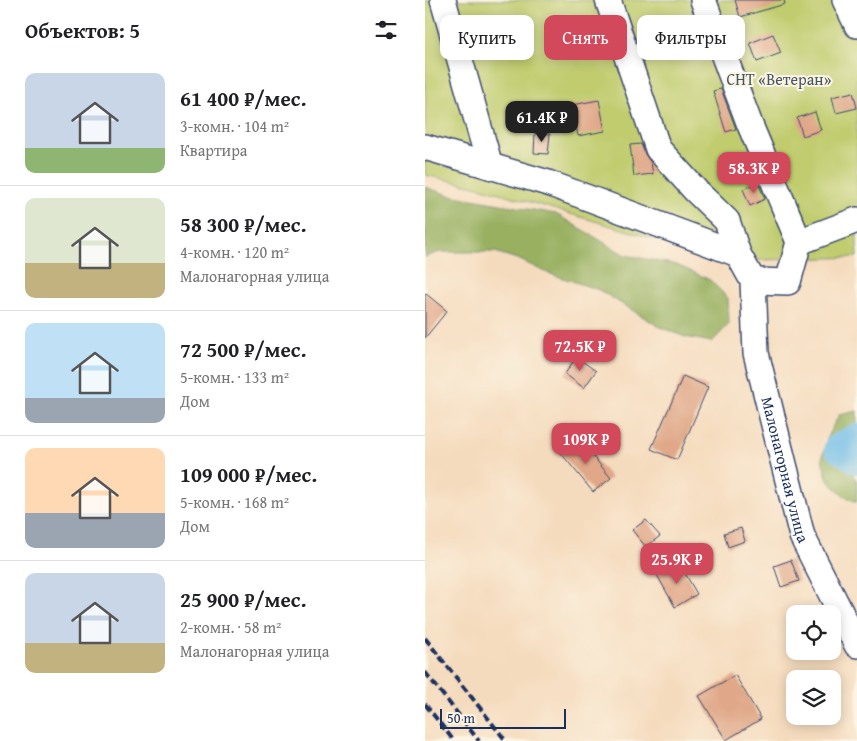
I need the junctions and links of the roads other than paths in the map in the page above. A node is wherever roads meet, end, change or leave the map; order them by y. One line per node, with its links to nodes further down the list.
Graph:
1 (443, 0): 7 (street)
2 (608, 0): 10 (street)
3 (703, 0): 9 (street)
4 (845, 0): 5 (street)
5 (857, 25)
6 (425, 147): 7 (street)
7 (490, 166): 10 (street)
8 (857, 220): 9 (street)
9 (799, 242): 11 (street)
10 (738, 254): 11 (street)
11 (753, 281): 12 (street, Малонагорная улица)
12 (857, 645)

